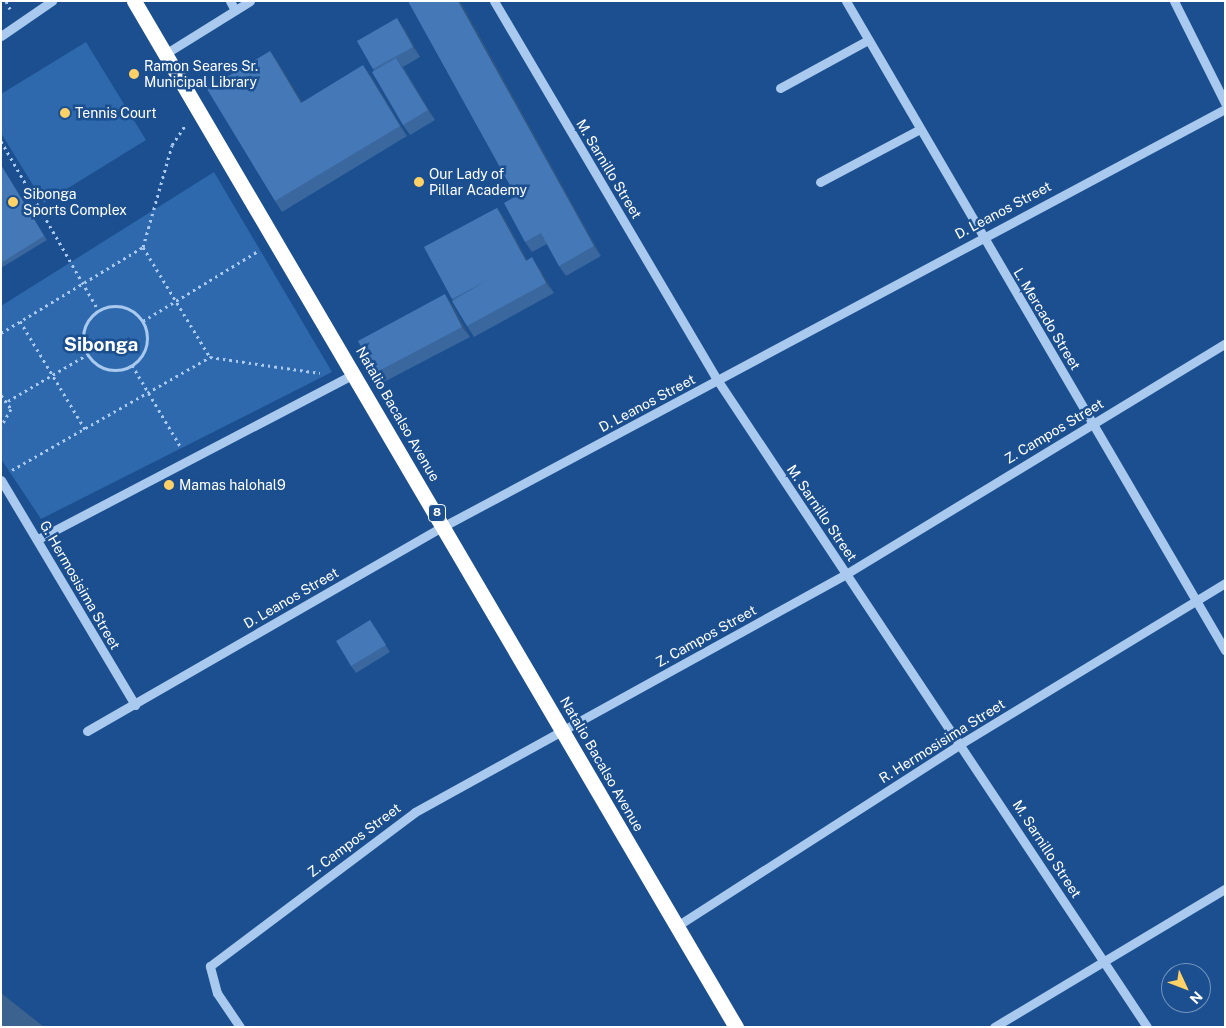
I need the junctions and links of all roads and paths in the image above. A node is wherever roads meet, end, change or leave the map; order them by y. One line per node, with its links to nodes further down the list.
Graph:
1 (52, 1): 9 (street)
2 (134, 1): 11 (highway, Natalio Bacalso Avenue / 8)
3 (230, 1): 8 (street)
4 (250, 1): 8 (street)
5 (494, 1): 34 (street, M. Sarnillo Street)
6 (846, 1): 10 (street, L. Mercado Street)
7 (1174, 1): 13 (street)
8 (235, 10): 11 (street)
9 (1, 36)
10 (868, 40): 12 (street); 16 (street, L. Mercado Street)
11 (165, 54): 14 (highway, Natalio Bacalso Avenue / 8)
12 (780, 88)
13 (1225, 103)
14 (197, 108): 20 (highway, Natalio Bacalso Avenue / 8); 21 (path)
15 (1225, 109): 19 (street, D. Leanos Street)
16 (920, 129): 18 (street); 19 (street, L. Mercado Street)
17 (1, 142): 22 (path)
18 (820, 182)
19 (982, 236): 34 (street, D. Leanos Street); 38 (street, L. Mercado Street)
20 (276, 240): 23 (path); 32 (highway, Natalio Bacalso Avenue / 8)
21 (143, 247): 22 (path); 23 (path)
22 (82, 283): 24 (path); 25 (path)
23 (176, 301): 26 (path); 30 (path)
24 (98, 310): 26 (path); 29 (path)
25 (20, 321): 27 (path); 33 (path)
26 (143, 321): 31 (path)
27 (1, 333)
28 (1225, 344): 38 (street, Z. Campos Street)
29 (88, 354): 31 (path); 33 (path)
30 (210, 356): 32 (path); 35 (path)
31 (132, 365): 35 (path)
32 (355, 373): 41 (street); 44 (highway, Natalio Bacalso Avenue / 8)
33 (52, 375): 37 (path); 40 (path)
34 (718, 381): 44 (street, D. Leanos Street); 46 (street, M. Sarnillo Street)
35 (149, 392): 40 (path); 41 (path)
36 (1, 395): 37 (path)
37 (8, 401): 39 (path)
38 (1094, 423): 46 (street, Z. Campos Street); 48 (street, L. Mercado Street)
39 (1, 426)
40 (85, 429): 42 (path)
41 (188, 459): 45 (street)
42 (10, 471)
43 (1, 480): 45 (street, G. Hermosisima Street)
44 (444, 526): 50 (street, D. Leanos Street); 52 (highway, Natalio Bacalso Avenue / 8)
45 (38, 539): 50 (street, G. Hermosisima Street)
46 (846, 574): 52 (street, Z. Campos Street); 53 (street, M. Sarnillo Street)
47 (1225, 583): 48 (street, R. Hermosisima Street)
48 (1195, 600): 49 (street, L. Mercado Street); 53 (street, R. Hermosisima Street)
49 (1225, 650)
50 (135, 704): 51 (street, D. Leanos Street)
51 (87, 731)
52 (564, 731): 55 (highway, Natalio Bacalso Avenue / 8); 57 (street, Z. Campos Street)
53 (962, 743): 55 (street, R. Hermosisima Street); 56 (street, M. Sarnillo Street)
54 (1225, 888): 56 (street)
55 (677, 926): 58 (highway, Natalio Bacalso Avenue / 8)
56 (1104, 962): 59 (street); 60 (street, M. Sarnillo Street)
57 (240, 1027)
58 (736, 1027)
59 (994, 1027)
60 (1147, 1027)

